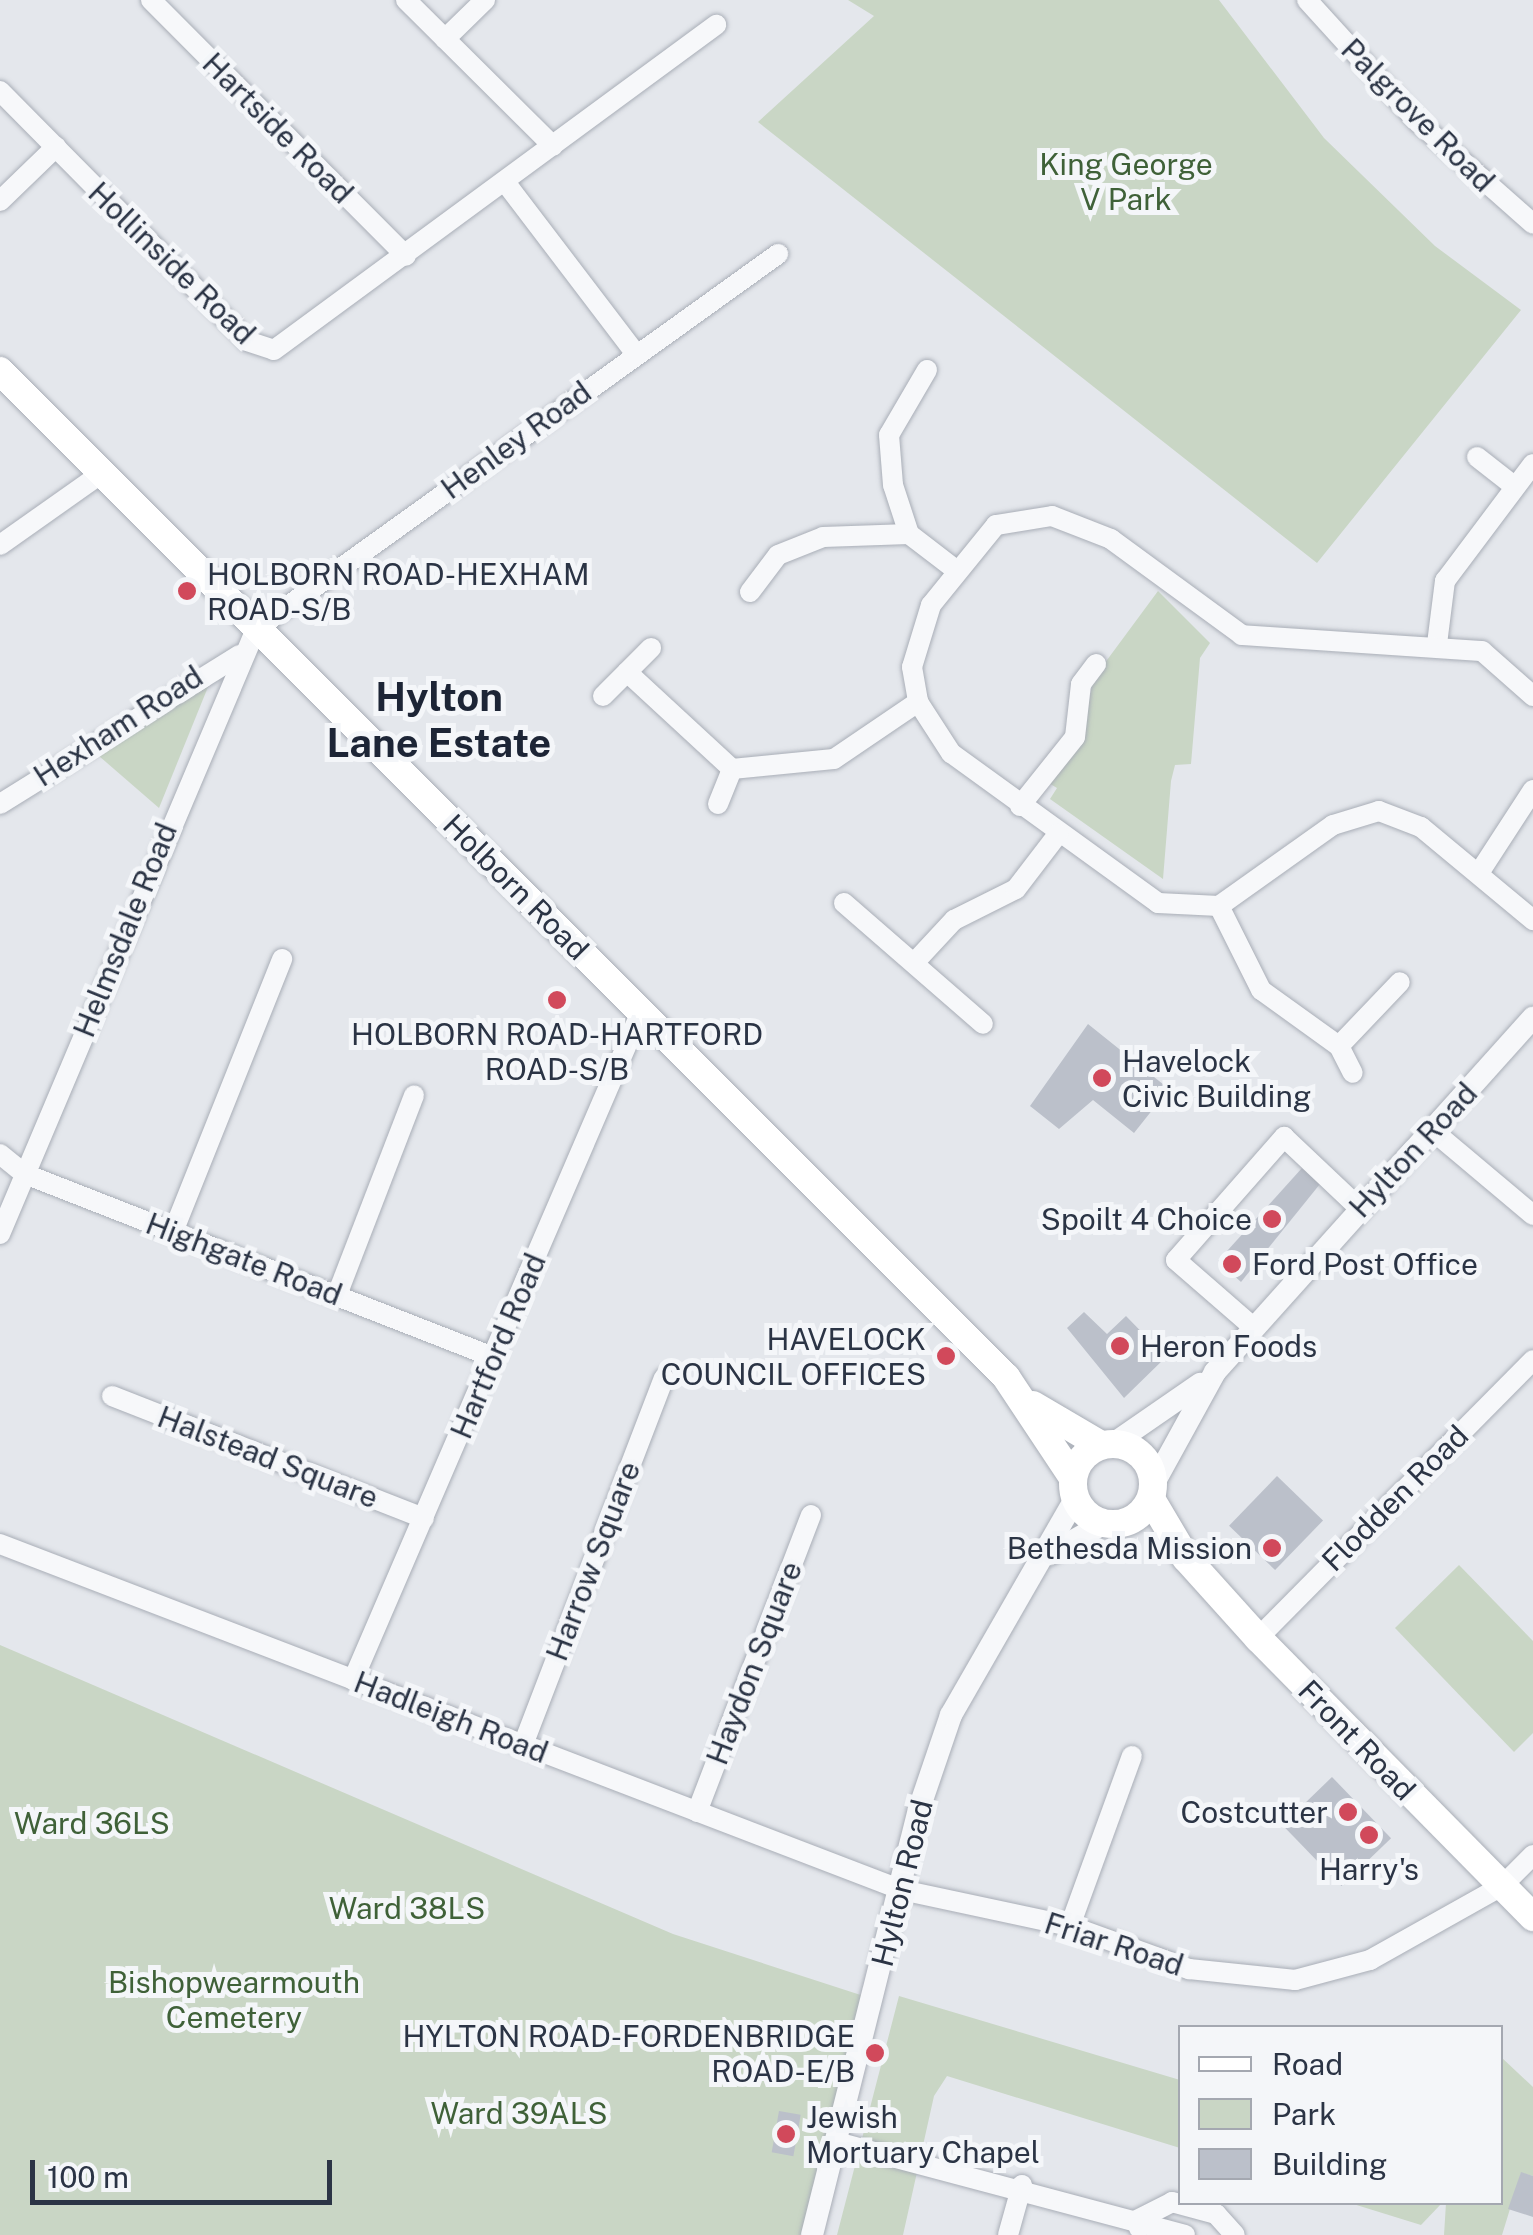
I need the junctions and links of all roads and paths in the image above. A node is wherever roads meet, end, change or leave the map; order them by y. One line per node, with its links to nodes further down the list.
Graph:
1 (151, 0): 14 (street, Hartside Road)
2 (406, 0): 6 (street)
3 (485, 0): 6 (street)
4 (1307, 0): 12 (street, Palgrove Road)
5 (716, 25): 8 (street, Hollinside Road)
6 (445, 39): 8 (street)
7 (0, 92): 9 (street, Hollinside Road)
8 (553, 146): 10 (street, Hollinside Road)
9 (56, 147): 11 (street); 14 (street, Hollinside Road)
10 (506, 182): 14 (street, Hollinside Road); 15 (street)
11 (0, 201)
12 (1533, 224)
13 (778, 254): 15 (street, Henley Road)
14 (406, 256)
15 (636, 354): 26 (street, Henley Road)
16 (928, 370): 22 (street)
17 (0, 371): 20 (main road, Holborn Road)
18 (1477, 457): 21 (street)
19 (1533, 464): 21 (street)
20 (102, 473): 23 (street); 26 (main road, Holborn Road)
21 (1514, 486): 27 (street)
22 (908, 534): 24 (street); 25 (street)
23 (0, 545)
24 (956, 570): 27 (street); 34 (street)
25 (750, 592)
26 (256, 629): 29 (street, Helmsdale Road); 48 (main road, Holborn Road)
27 (1437, 644): 33 (street)
28 (650, 648): 31 (street)
29 (239, 655): 37 (street, Hexham Road); 56 (street, Helmsdale Road)
30 (1096, 664): 39 (street)
31 (627, 672): 32 (street); 35 (street)
32 (603, 696)
33 (1533, 696)
34 (918, 702): 35 (street); 39 (street)
35 (732, 769): 38 (street)
36 (1533, 790): 41 (street)
37 (0, 804)
38 (718, 804)
39 (1020, 806): 40 (street)
40 (1058, 834): 43 (street); 46 (street)
41 (1479, 873): 43 (street); 44 (street)
42 (844, 903): 46 (street)
43 (1219, 906): 51 (street)
44 (1533, 920)
45 (282, 959): 59 (street)
46 (914, 962): 50 (street)
47 (1400, 982): 51 (street)
48 (642, 1012): 63 (street, Hartford Road); 68 (main road, Holborn Road)
49 (1533, 1018): 54 (street, Hylton Road)
50 (982, 1024)
51 (1339, 1046): 52 (street)
52 (1353, 1072)
53 (414, 1095): 61 (street)
54 (1432, 1130): 57 (street, Hylton Road); 58 (street)
55 (0, 1154): 56 (street, Highgate Road)
56 (25, 1174): 59 (street, Highgate Road); 60 (street, Helmsdale Road)
57 (1359, 1208): 62 (street, Hylton Road); 62 (street)
58 (1533, 1215)
59 (173, 1232): 61 (street, Highgate Road)
60 (0, 1234)
61 (337, 1295): 63 (street, Highgate Road)
62 (1252, 1327): 65 (street, Hylton Road)
63 (493, 1356): 73 (street, Hartford Road)
64 (1533, 1360): 78 (street, Flodden Road)
65 (1215, 1372): 69 (street, Hylton Road); 71 (street, Hylton Road)
66 (664, 1378): 80 (street, Harrow Square)
67 (112, 1396): 73 (street, Halstead Square)
68 (1032, 1404): 69 (main road, Holborn Road); 70 (main road, Holborn Road)
69 (1107, 1444): 70 (main road); 71 (main road, Holborn Road)
70 (1074, 1489): 74 (main road, Holborn Road); 76 (street, Hylton Road)
71 (1152, 1491): 74 (main road); 77 (main road, Front Road)
72 (811, 1515): 82 (street, Haydon Square)
73 (424, 1518): 79 (street, Hartford Road)
74 (1114, 1524): 76 (street, Hylton Road); 77 (main road, Front Road)
75 (0, 1544): 79 (street, Hadleigh Road)
76 (1050, 1554): 85 (street, Hylton Road)
77 (1186, 1558): 78 (main road, Front Road)
78 (1258, 1638): 84 (main road, Front Road)
79 (353, 1680): 80 (street, Hadleigh Road)
80 (523, 1745): 82 (street, Hadleigh Road)
81 (1132, 1756): 87 (street)
82 (697, 1812): 85 (street, Hadleigh Road)
83 (1533, 1855): 84 (street, Friar Road)
84 (1502, 1886): 86 (main road, Front Road); 87 (street, Friar Road)
85 (902, 1890): 87 (street, Friar Road); 88 (street, Hylton Road)
86 (1533, 1917)
87 (1070, 1926)
88 (840, 2143): 89 (street); 93 (street, Hylton Road)
89 (1022, 2185): 92 (street); 94 (street)
90 (1179, 2205): 92 (street)
91 (1188, 2205): 96 (street)
92 (1139, 2228): 95 (street)
93 (812, 2235)
94 (1008, 2235)
95 (1186, 2235)
96 (1235, 2235)

